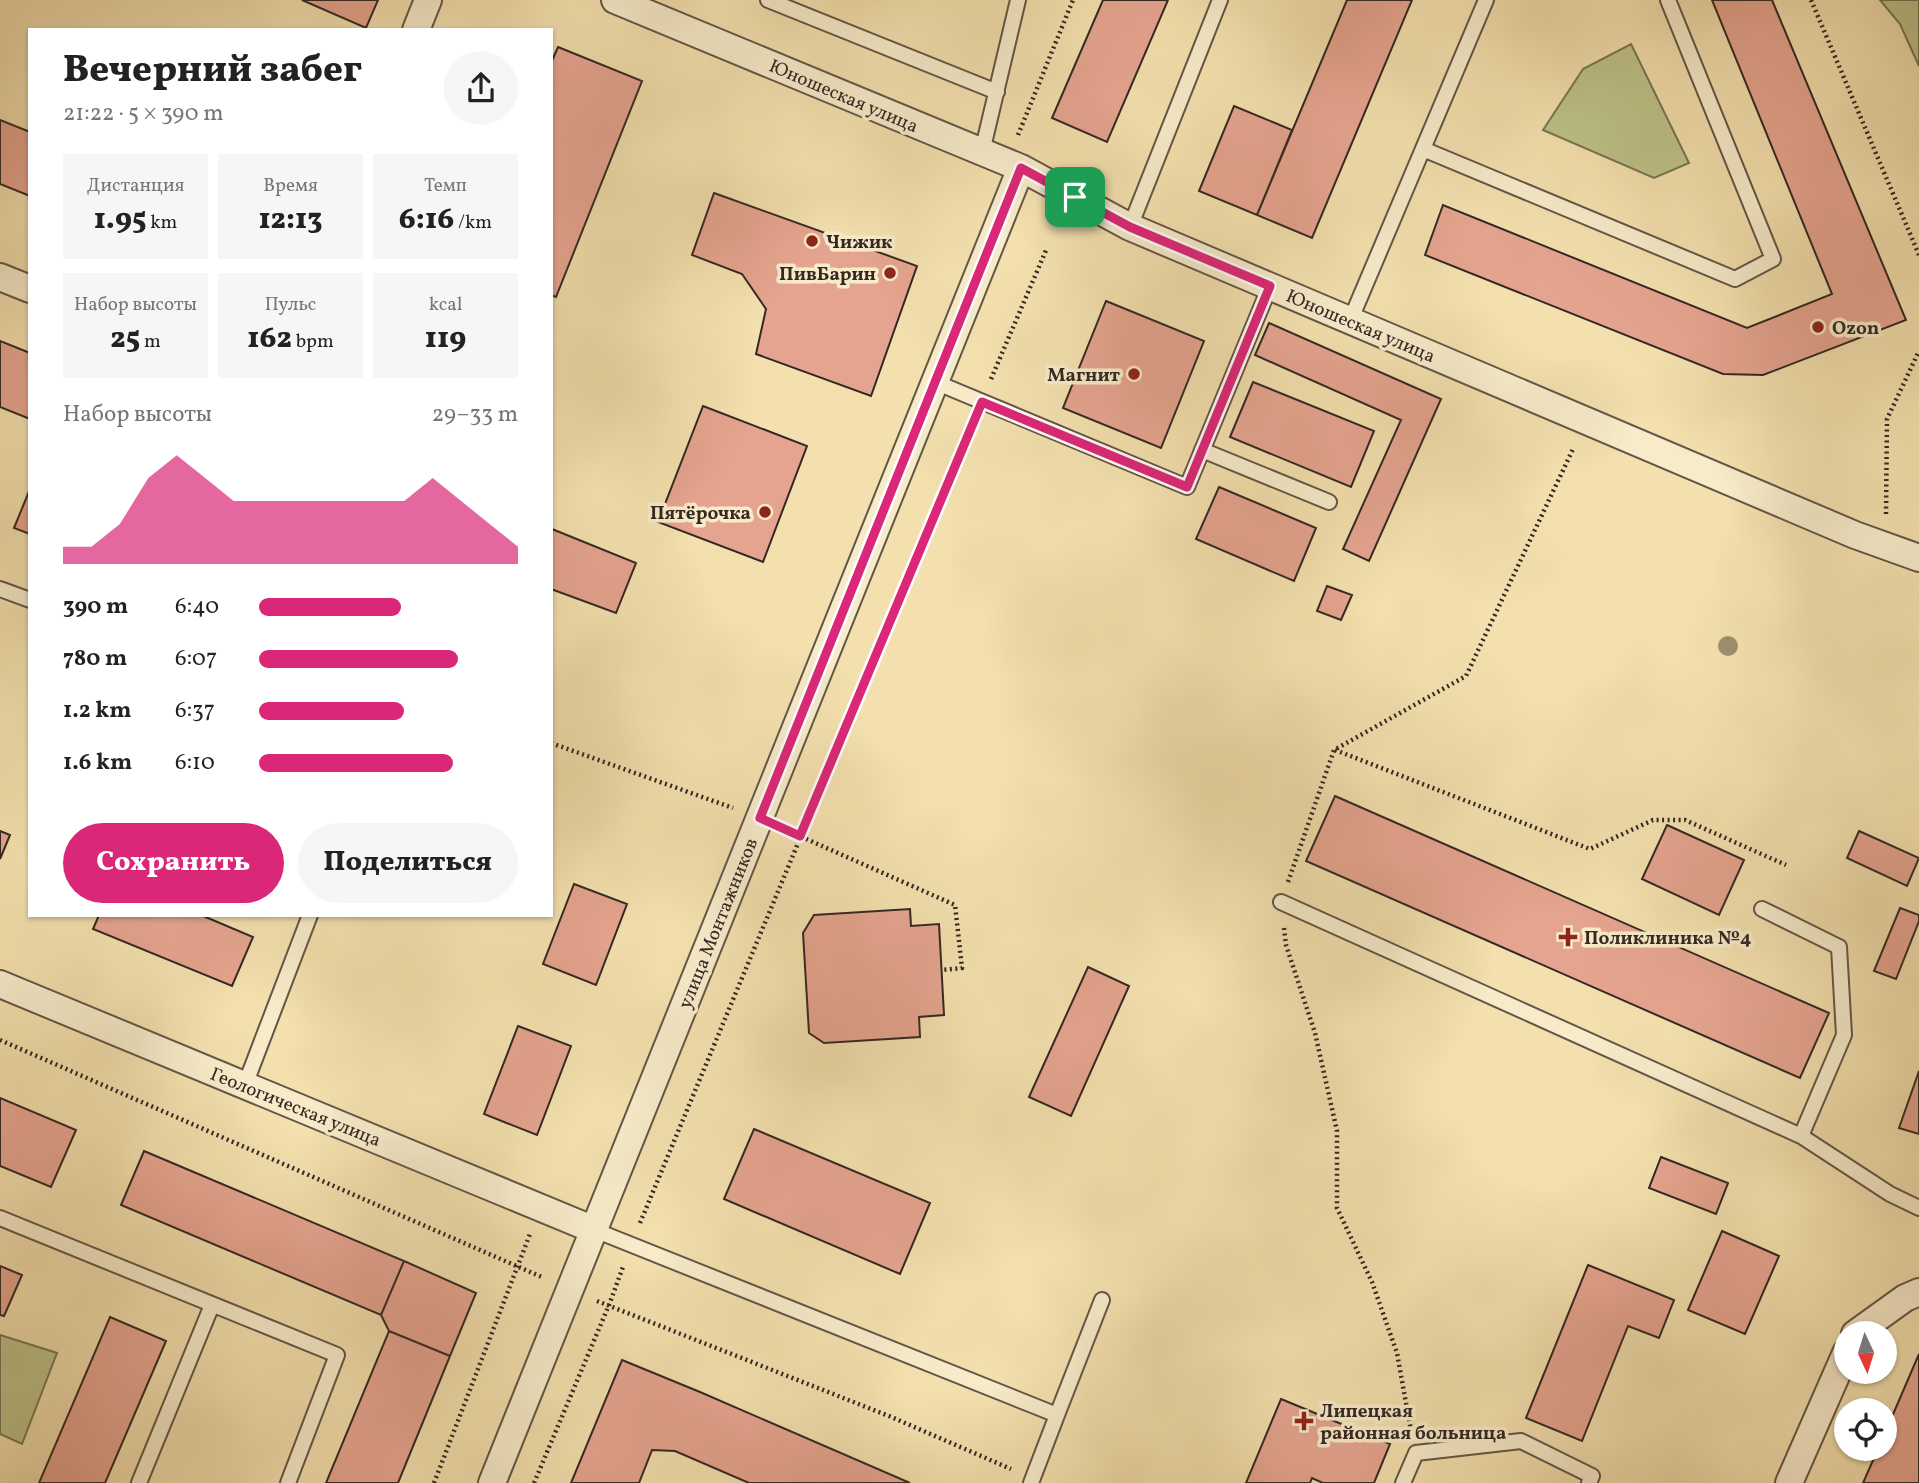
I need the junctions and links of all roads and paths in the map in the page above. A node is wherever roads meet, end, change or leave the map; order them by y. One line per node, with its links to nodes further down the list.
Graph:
1 (428, 0): 10 (street)
2 (615, 0): 13 (street, Юношеская улица)
3 (768, 0): 11 (lane)
4 (1018, 0): 11 (lane)
5 (1073, 0): 14 (path)
6 (1220, 0): 15 (lane)
7 (1668, 0): 12 (lane)
8 (1811, 0): 17 (path)
9 (1481, 4): 12 (lane)
10 (417, 28)
11 (997, 92): 13 (lane)
12 (1423, 149): 21 (lane)
13 (982, 152): 14 (street, Юношеская улица)
14 (1014, 165): 15 (street, Юношеская улица); 23 (street, улица Монтажников)
15 (1130, 227): 19 (street, Юношеская улица)
16 (1047, 248): 24 (path)
17 (1919, 255)
18 (0, 277): 20 (street)
19 (1270, 286): 21 (street, Юношеская улица); 26 (lane)
20 (28, 288)
21 (1350, 321): 25 (street, Юношеская улица)
22 (1919, 351): 28 (path)
23 (935, 382): 24 (lane); 34 (street, улица Монтажников)
24 (982, 402): 26 (lane); 35 (path)
25 (1586, 421): 28 (street, Юношеская улица); 33 (path)
26 (1202, 450): 27 (lane)
27 (1329, 502)
28 (1886, 546): 29 (street, Юношеская улица)
29 (1919, 558)
30 (0, 589): 31 (lane)
31 (28, 599)
32 (553, 744): 34 (path)
33 (1334, 750): 36 (path); 37 (path)
34 (760, 818): 35 (path); 48 (street, улица Монтажников)
35 (800, 836): 40 (path); 49 (path)
36 (1786, 865)
37 (1281, 902): 44 (lane); 59 (path)
38 (1762, 909): 44 (lane)
39 (309, 917): 43 (lane)
40 (942, 970)
41 (0, 984): 43 (street, Геологическая улица)
42 (0, 1040): 50 (path)
43 (245, 1085): 45 (street, Геологическая улица)
44 (1801, 1136): 46 (lane)
45 (540, 1207): 48 (street, Геологическая улица); 50 (path)
46 (1919, 1208)
47 (0, 1218): 54 (lane)
48 (592, 1229): 49 (lane); 51 (street, улица Монтажников)
49 (631, 1244): 55 (path); 58 (lane)
50 (518, 1267): 51 (path); 63 (path)
51 (570, 1289): 55 (path); 64 (street, улица Монтажников)
52 (1919, 1292): 56 (street)
53 (1102, 1300): 58 (lane)
54 (212, 1305): 61 (lane); 62 (lane)
55 (609, 1306): 60 (path); 65 (path)
56 (1873, 1321)
57 (1834, 1380): 68 (street)
58 (1057, 1415): 60 (lane)
59 (1416, 1453): 66 (lane); 67 (lane)
60 (1032, 1481)
61 (139, 1483)
62 (288, 1483)
63 (434, 1483)
64 (492, 1483)
65 (534, 1483)
66 (1403, 1483)
67 (1589, 1483)
68 (1789, 1483)

